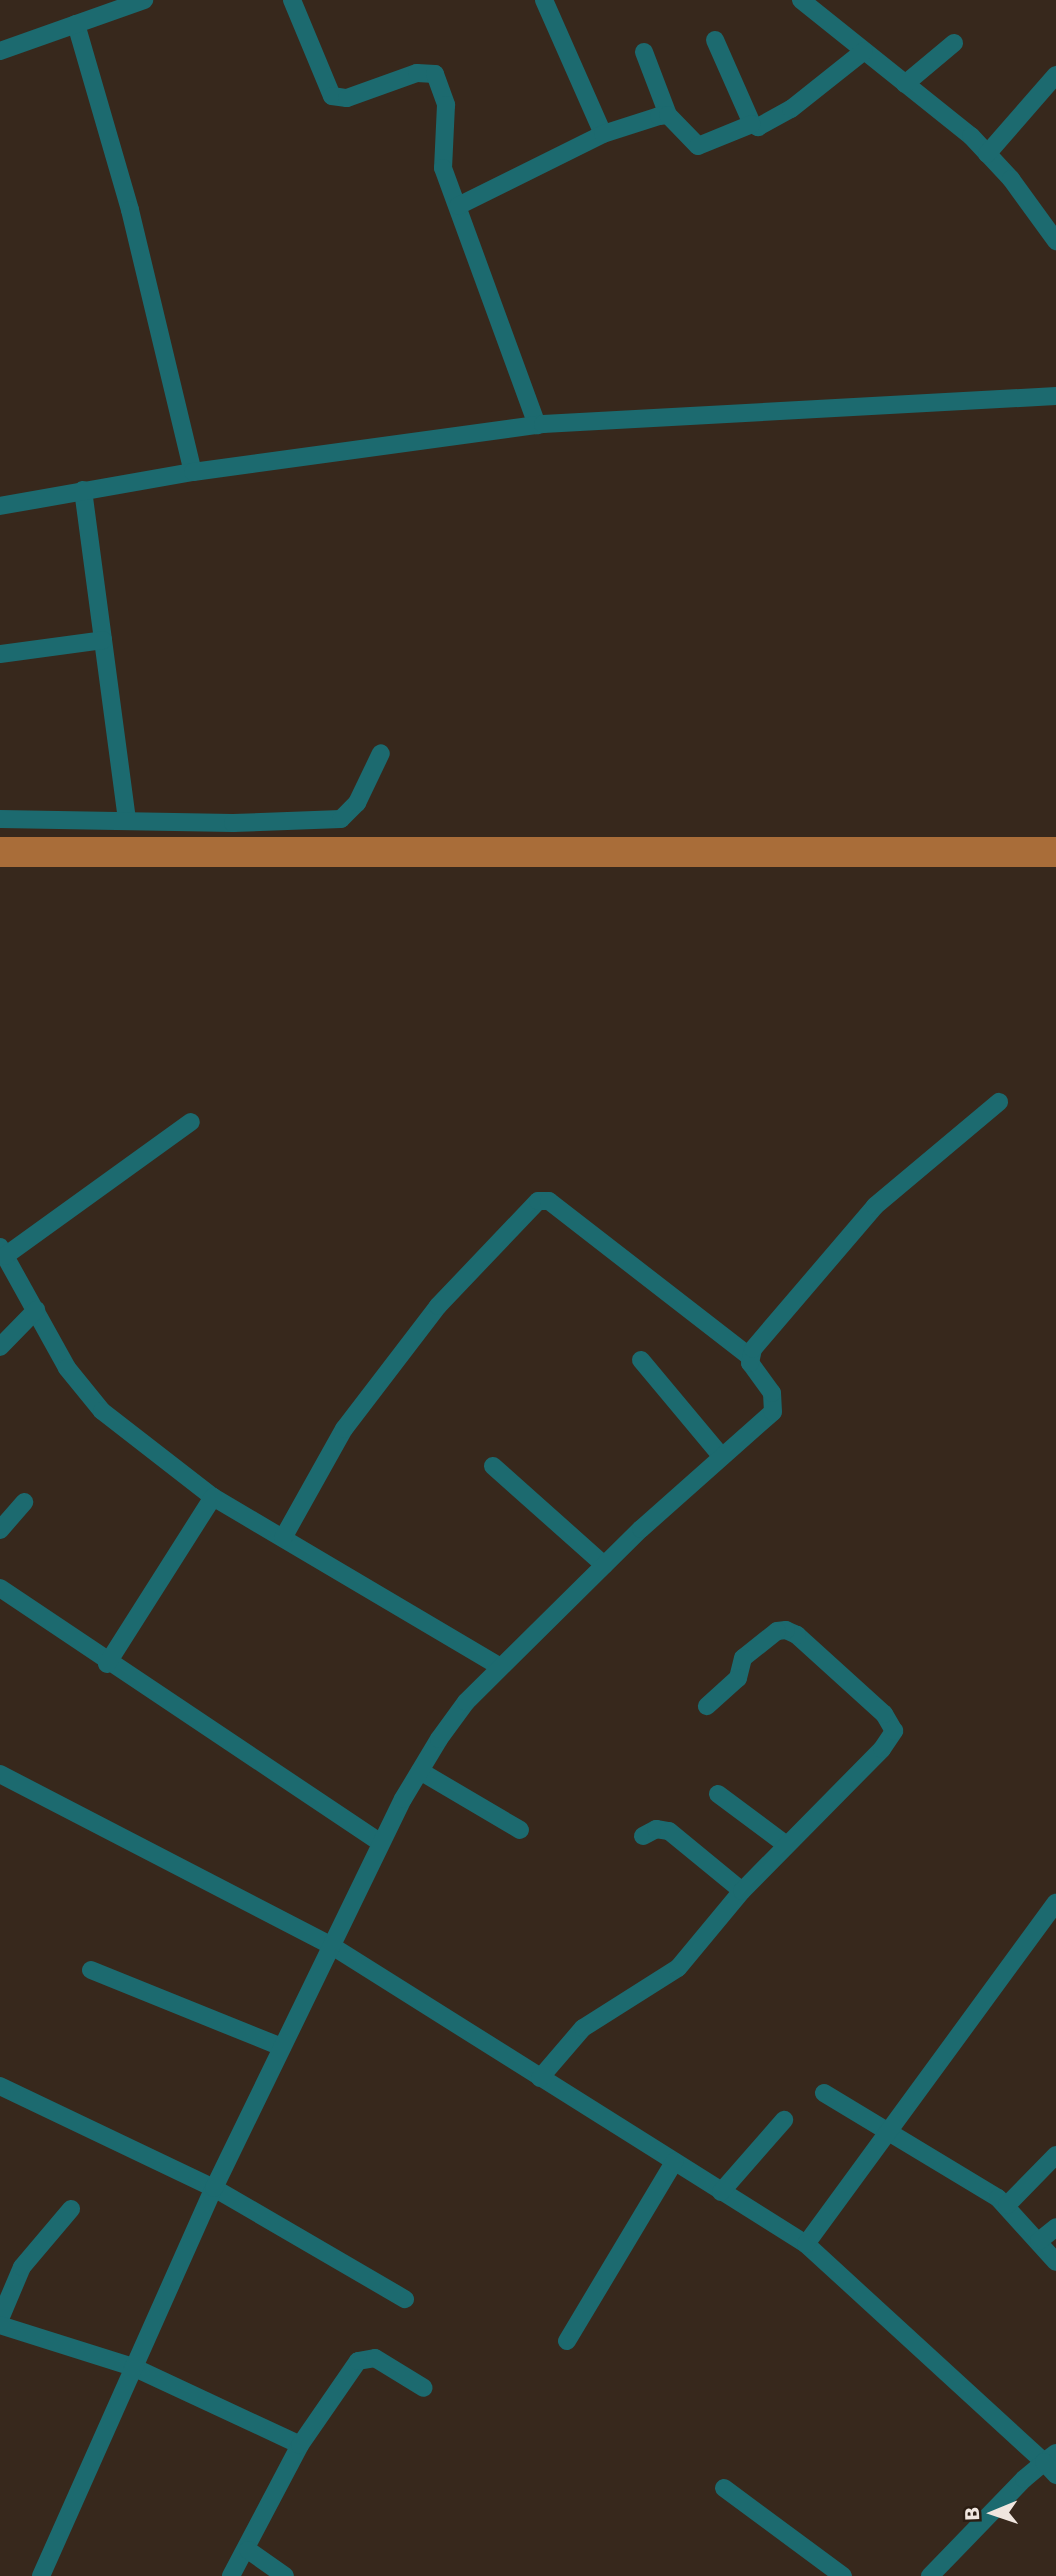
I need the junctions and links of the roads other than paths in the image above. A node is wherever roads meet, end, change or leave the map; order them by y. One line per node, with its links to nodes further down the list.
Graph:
1 (144, 0): 5 (street)
2 (292, 0): 17 (street)
3 (544, 0): 15 (street)
4 (800, 0): 9 (street)
5 (76, 24): 8 (street); 21 (street)
6 (715, 40): 14 (street)
7 (954, 43): 12 (street)
8 (0, 51)
9 (864, 51): 12 (street); 14 (street)
10 (644, 52): 13 (street)
11 (1056, 75): 16 (street)
12 (905, 84): 16 (street)
13 (668, 115): 14 (street); 15 (street)
14 (752, 124)
15 (603, 134): 17 (street)
16 (987, 154): 18 (street)
17 (458, 206): 20 (street)
18 (1056, 241)
19 (1056, 396): 20 (street)
20 (537, 425): 21 (street)
21 (192, 472): 22 (street)
22 (83, 490): 23 (street); 24 (street)
23 (0, 506)
24 (103, 640): 25 (street); 28 (street)
25 (0, 654)
26 (381, 753): 28 (street)
27 (0, 819): 28 (street)
28 (127, 820)
29 (999, 1102): 34 (street)
30 (191, 1122): 31 (street)
31 (3, 1251): 32 (street)
32 (36, 1310): 33 (street); 38 (street)
33 (0, 1347)
34 (750, 1357): 36 (street); 41 (street)
35 (641, 1360): 36 (street)
36 (722, 1457): 42 (street)
37 (493, 1466): 42 (street)
38 (213, 1497): 41 (street); 44 (street)
39 (24, 1502): 40 (street)
40 (0, 1530)
41 (283, 1538): 45 (street)
42 (604, 1565): 45 (street)
43 (0, 1588): 44 (street)
44 (107, 1664): 52 (street)
45 (501, 1667): 47 (street)
46 (707, 1706): 53 (street)
47 (420, 1771): 50 (street); 52 (street)
48 (0, 1774): 56 (street)
49 (718, 1794): 53 (street)
50 (520, 1830)
51 (643, 1836): 54 (street)
52 (381, 1843): 56 (street)
53 (785, 1844): 54 (street)
54 (742, 1891): 59 (street)
55 (1056, 1903): 63 (street)
56 (332, 1946): 58 (street); 59 (street)
57 (91, 1970): 58 (street)
58 (282, 2048): 66 (street)
59 (540, 2078): 65 (street)
60 (0, 2086): 66 (street)
61 (824, 2092): 63 (street)
62 (784, 2120): 67 (street)
63 (888, 2133): 68 (street); 72 (street)
64 (1056, 2155): 68 (street)
65 (674, 2162): 67 (street); 77 (street)
66 (214, 2188): 74 (street); 78 (street)
67 (721, 2192): 72 (street)
68 (1007, 2205): 71 (street)
69 (71, 2209): 75 (street)
70 (1056, 2227): 71 (street)
71 (1039, 2241): 73 (street)
72 (806, 2245): 81 (street)
73 (1056, 2262)
74 (405, 2299)
75 (0, 2319)
76 (0, 2325): 78 (street)
77 (567, 2341)
78 (133, 2367): 80 (street); 84 (street)
79 (424, 2388): 80 (street)
80 (300, 2445): 83 (street)
81 (1052, 2463): 88 (street)
82 (724, 2488): 87 (street)
83 (248, 2550): 85 (street); 86 (street)
84 (41, 2576)
85 (231, 2576)
86 (285, 2576)
87 (843, 2576)
88 (930, 2576)

